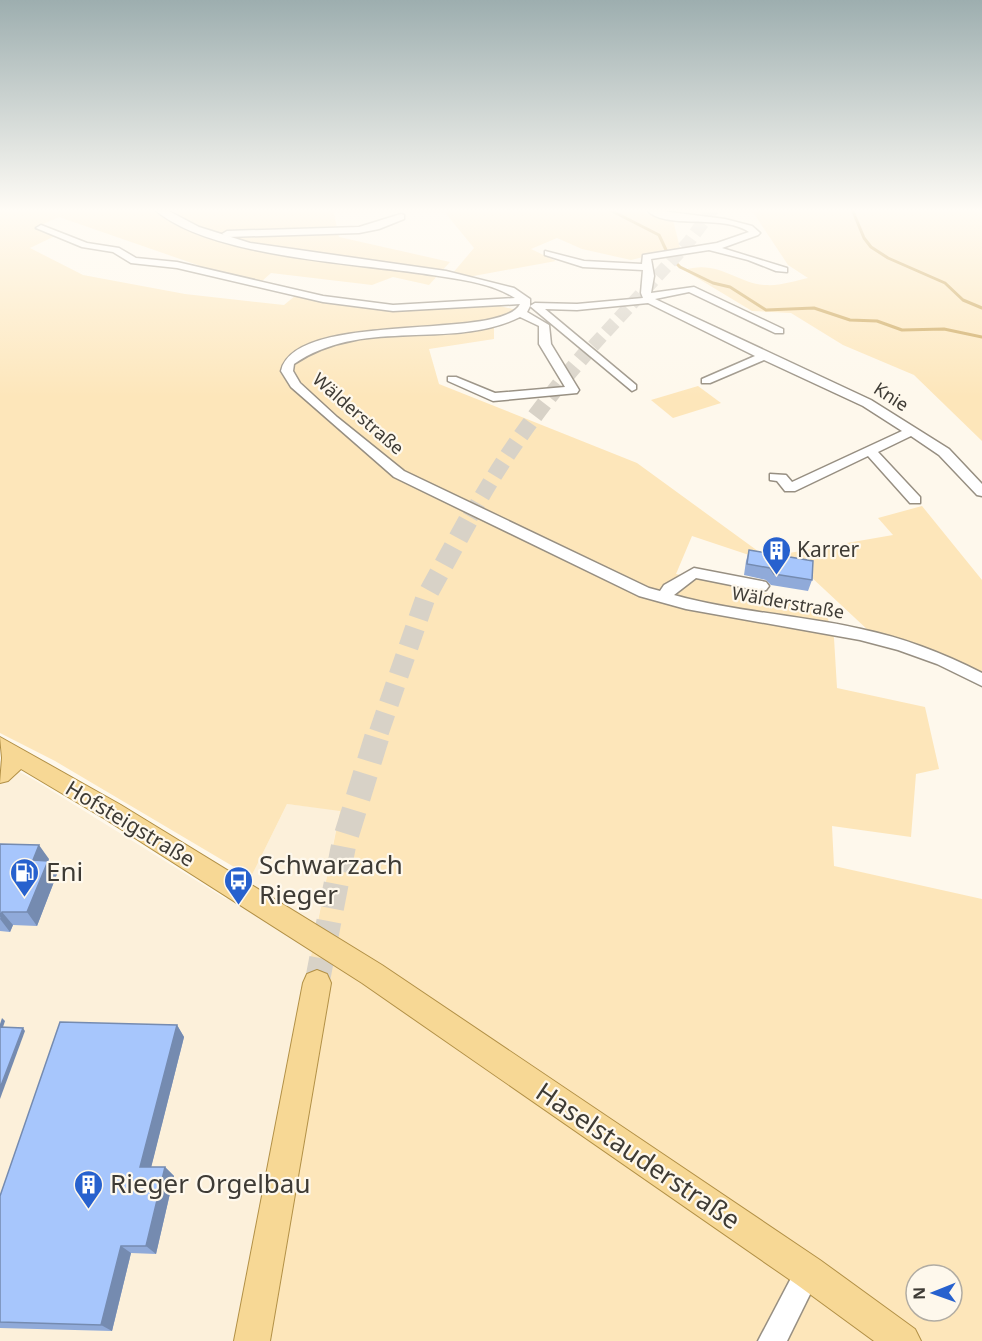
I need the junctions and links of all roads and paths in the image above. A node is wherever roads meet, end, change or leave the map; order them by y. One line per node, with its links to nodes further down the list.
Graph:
1 (204, 272): 5 (street)
2 (430, 272): 5 (street)
3 (648, 272): 4 (street)
4 (649, 299): 5 (street); 6 (street); 7 (street, Knie)
5 (527, 306): 8 (street); 10 (street); 17 (street, Wälderstraße)
6 (779, 331)
7 (764, 356): 9 (street); 11 (street, Knie)
8 (452, 379)
9 (706, 381)
10 (632, 387)
11 (910, 432): 12 (street); 14 (street, Knie)
12 (871, 452): 13 (street); 15 (street)
13 (776, 477)
14 (982, 492)
15 (915, 500)
16 (761, 586): 17 (street)
17 (665, 599): 18 (street, Wälderstraße)
18 (982, 680)
19 (9, 752): 20 (main road); 21 (main road, Hofsteigstraße)
20 (0, 774)
21 (372, 974): 23 (main road, Haselstauderstraße)
22 (317, 983): 24 (main road)
23 (808, 1272): 25 (street); 26 (main road, Haselstauderstraße)
24 (252, 1341)
25 (772, 1341)
26 (903, 1341)

